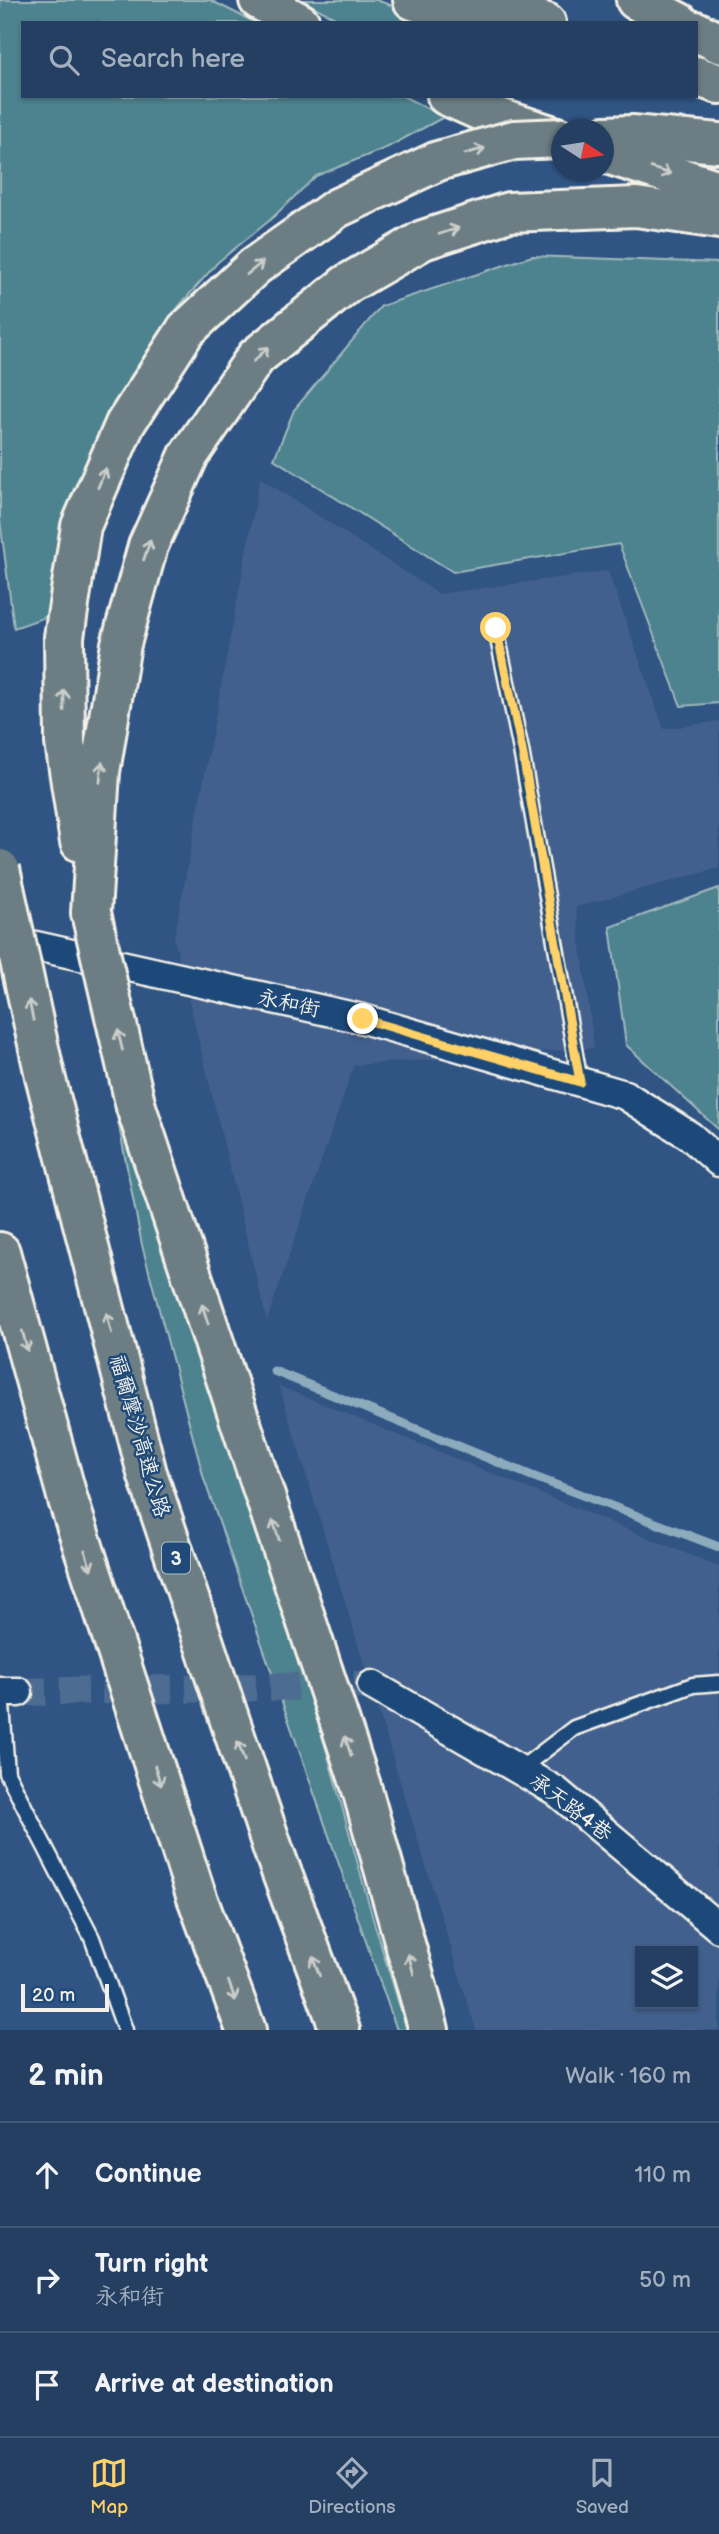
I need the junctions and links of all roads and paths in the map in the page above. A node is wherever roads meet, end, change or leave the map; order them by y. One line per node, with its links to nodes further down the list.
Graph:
1 (259, 0): 5 (highway)
2 (414, 0): 6 (highway)
3 (481, 0): 7 (highway)
4 (636, 0): 8 (highway)
5 (296, 21)
6 (475, 21)
7 (540, 21)
8 (676, 21)
9 (698, 32): 10 (highway)
10 (719, 43)
11 (698, 77): 12 (highway)
12 (719, 84)
13 (698, 97): 15 (highway)
14 (452, 98): 16 (highway)
15 (719, 103)
16 (551, 135)
17 (614, 136): 19 (highway)
18 (551, 138): 25 (highway, one-way to 18, bridge)
19 (719, 143)
20 (614, 156): 21 (highway, one-way to 21)
21 (719, 190)
22 (719, 219): 25 (highway, one-way to 22)
23 (496, 628): 27 (lane)
24 (0, 869): 38 (highway, 福爾摩沙高速公路 / 3, one-way to 24, bridge)
25 (90, 914): 39 (highway, one-way to 25, bridge)
26 (0, 938): 27 (street, 永和街)
27 (580, 1082): 28 (street, 永和街)
28 (719, 1162)
29 (0, 1252): 37 (highway, one-way to 37)
30 (719, 1683): 33 (lane)
31 (372, 1685): 33 (street, 承天路4巷)
32 (6, 1692): 34 (lane)
33 (519, 1770): 35 (street, 承天路4巷)
34 (4, 1779): 36 (lane)
35 (719, 1928)
36 (125, 2030)
37 (246, 2030)
38 (340, 2030)
39 (429, 2030)

